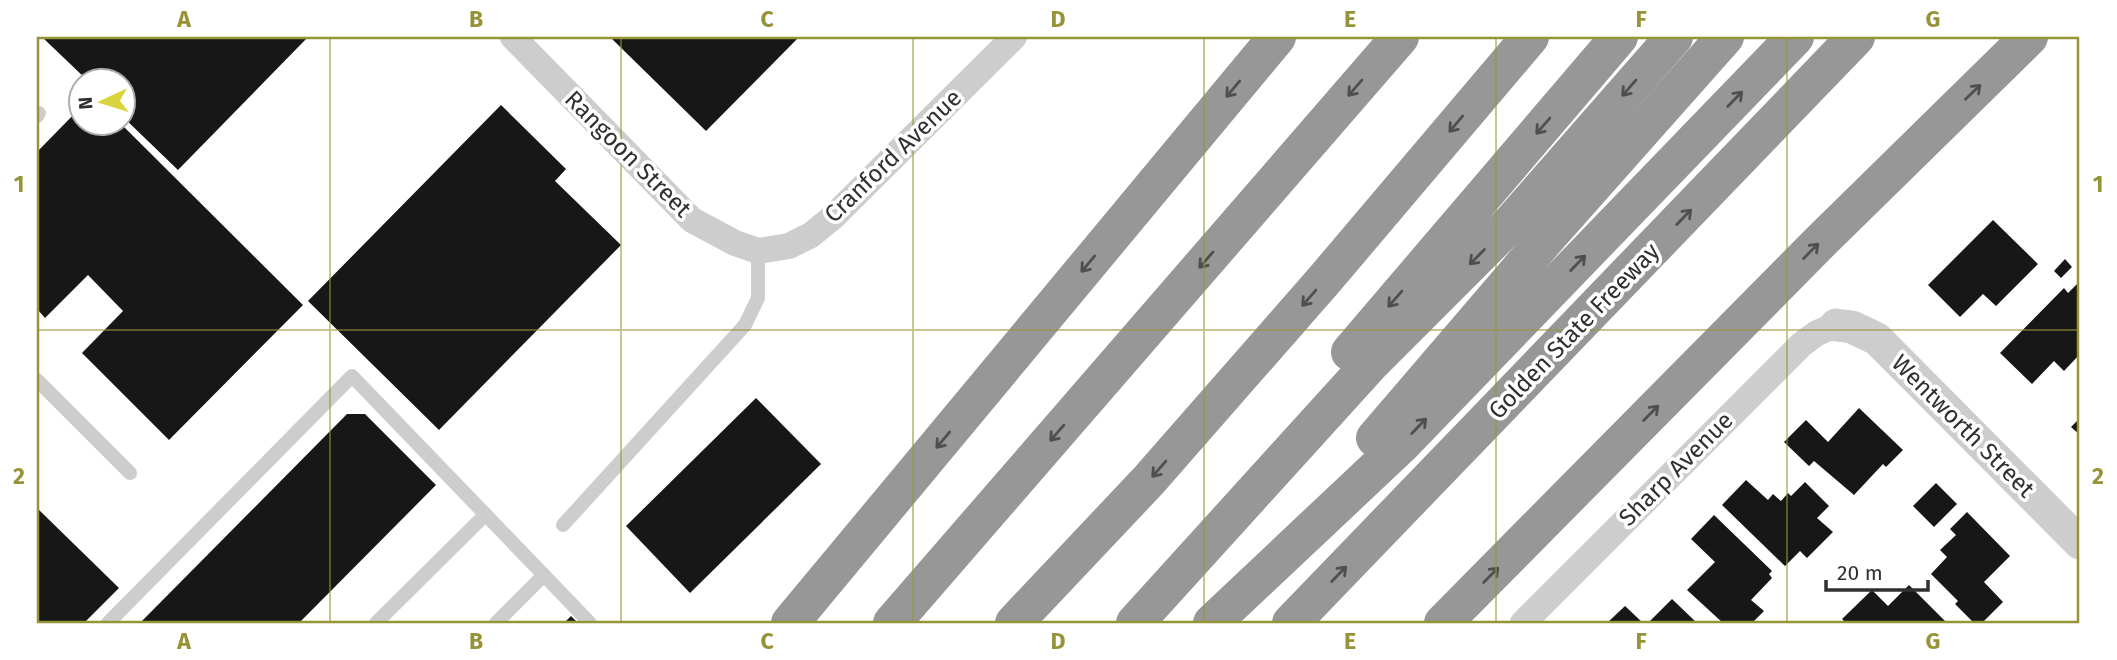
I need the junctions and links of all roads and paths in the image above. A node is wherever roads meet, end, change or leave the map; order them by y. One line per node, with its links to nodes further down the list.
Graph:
1 (513, 37): 12 (street, Rangoon Street)
2 (1014, 37): 12 (street, Cranford Avenue)
3 (1277, 37): 25 (highway, one-way to 25)
4 (1400, 37): 26 (highway, one-way to 26)
5 (1530, 37): 27 (highway, one-way to 27)
6 (1619, 37): 28 (highway, one-way to 28)
7 (1674, 37): 29 (highway, one-way to 29)
8 (1725, 37): 18 (highway)
9 (1795, 37): 18 (highway, one-way to 9)
10 (1856, 37): 31 (highway, Golden State Freeway, one-way to 10)
11 (2029, 37): 32 (highway, one-way to 11)
12 (758, 251): 17 (lane)
13 (1836, 325): 19 (street, Wentworth Street); 33 (street, Sharp Avenue)
14 (37, 380): 15 (lane)
15 (130, 473)
16 (485, 516): 20 (lane); 21 (lane); 22 (lane)
17 (563, 525)
18 (1299, 541): 30 (highway)
19 (2080, 543)
20 (544, 575): 23 (lane); 24 (lane)
21 (108, 623)
22 (376, 623)
23 (496, 623)
24 (590, 623)
25 (790, 623)
26 (892, 623)
27 (1014, 623)
28 (1108, 623)
29 (1135, 623)
30 (1212, 623)
31 (1291, 623)
32 (1443, 623)
33 (1523, 623)

